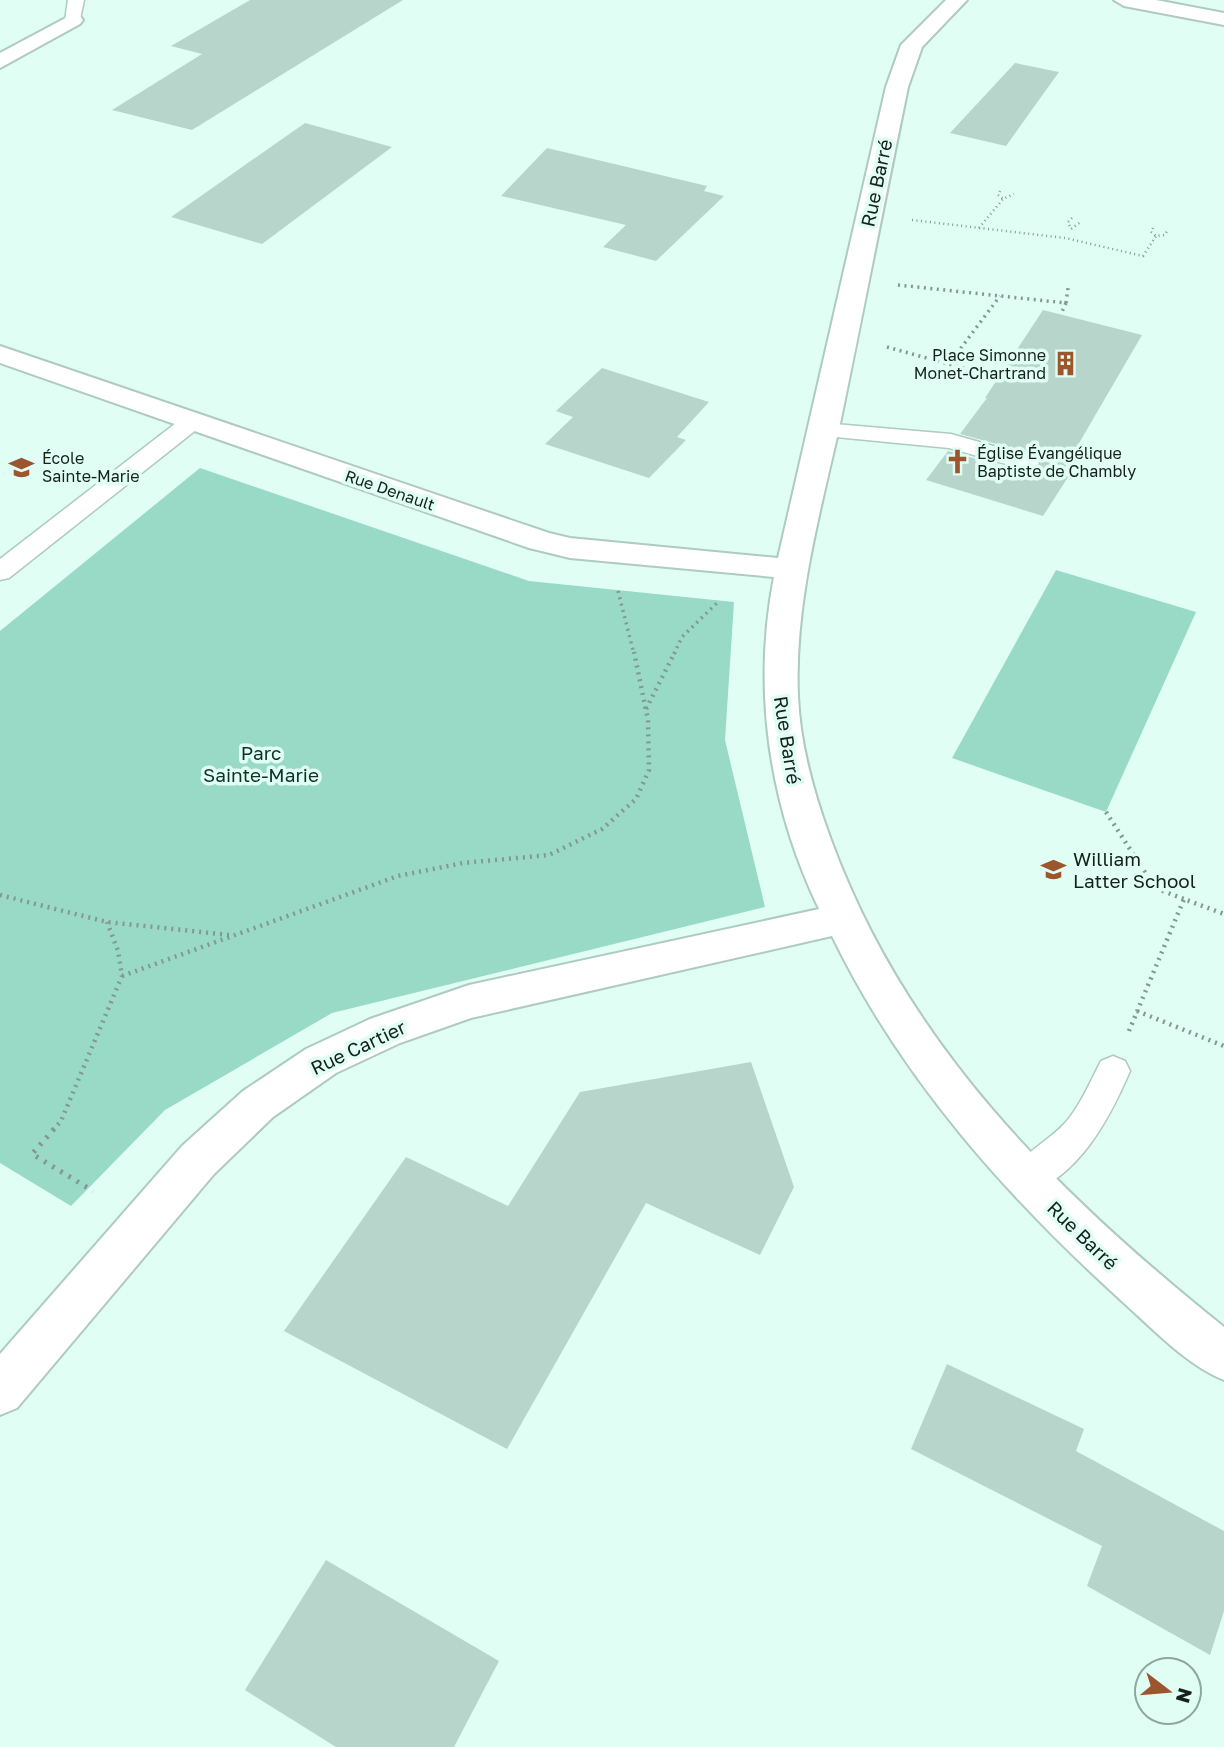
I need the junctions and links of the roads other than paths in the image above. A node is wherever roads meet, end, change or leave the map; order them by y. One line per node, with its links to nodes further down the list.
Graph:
1 (957, 0): 8 (street, Rue Barré)
2 (1124, 0): 4 (street)
3 (75, 10): 5 (street)
4 (1224, 19)
5 (0, 62)
6 (0, 354): 7 (street, Rue Denault)
7 (194, 421): 10 (street, Rue Denault); 11 (lane)
8 (823, 430): 9 (lane); 10 (street, Rue Barré)
9 (1027, 463)
10 (792, 569): 12 (street, Rue Barré)
11 (0, 572)
12 (841, 919): 14 (street, Rue Barré); 16 (street, Rue Cartier)
13 (1113, 1071): 14 (lane)
14 (1026, 1179): 15 (street, Rue Barré)
15 (1224, 1357)
16 (0, 1391)

